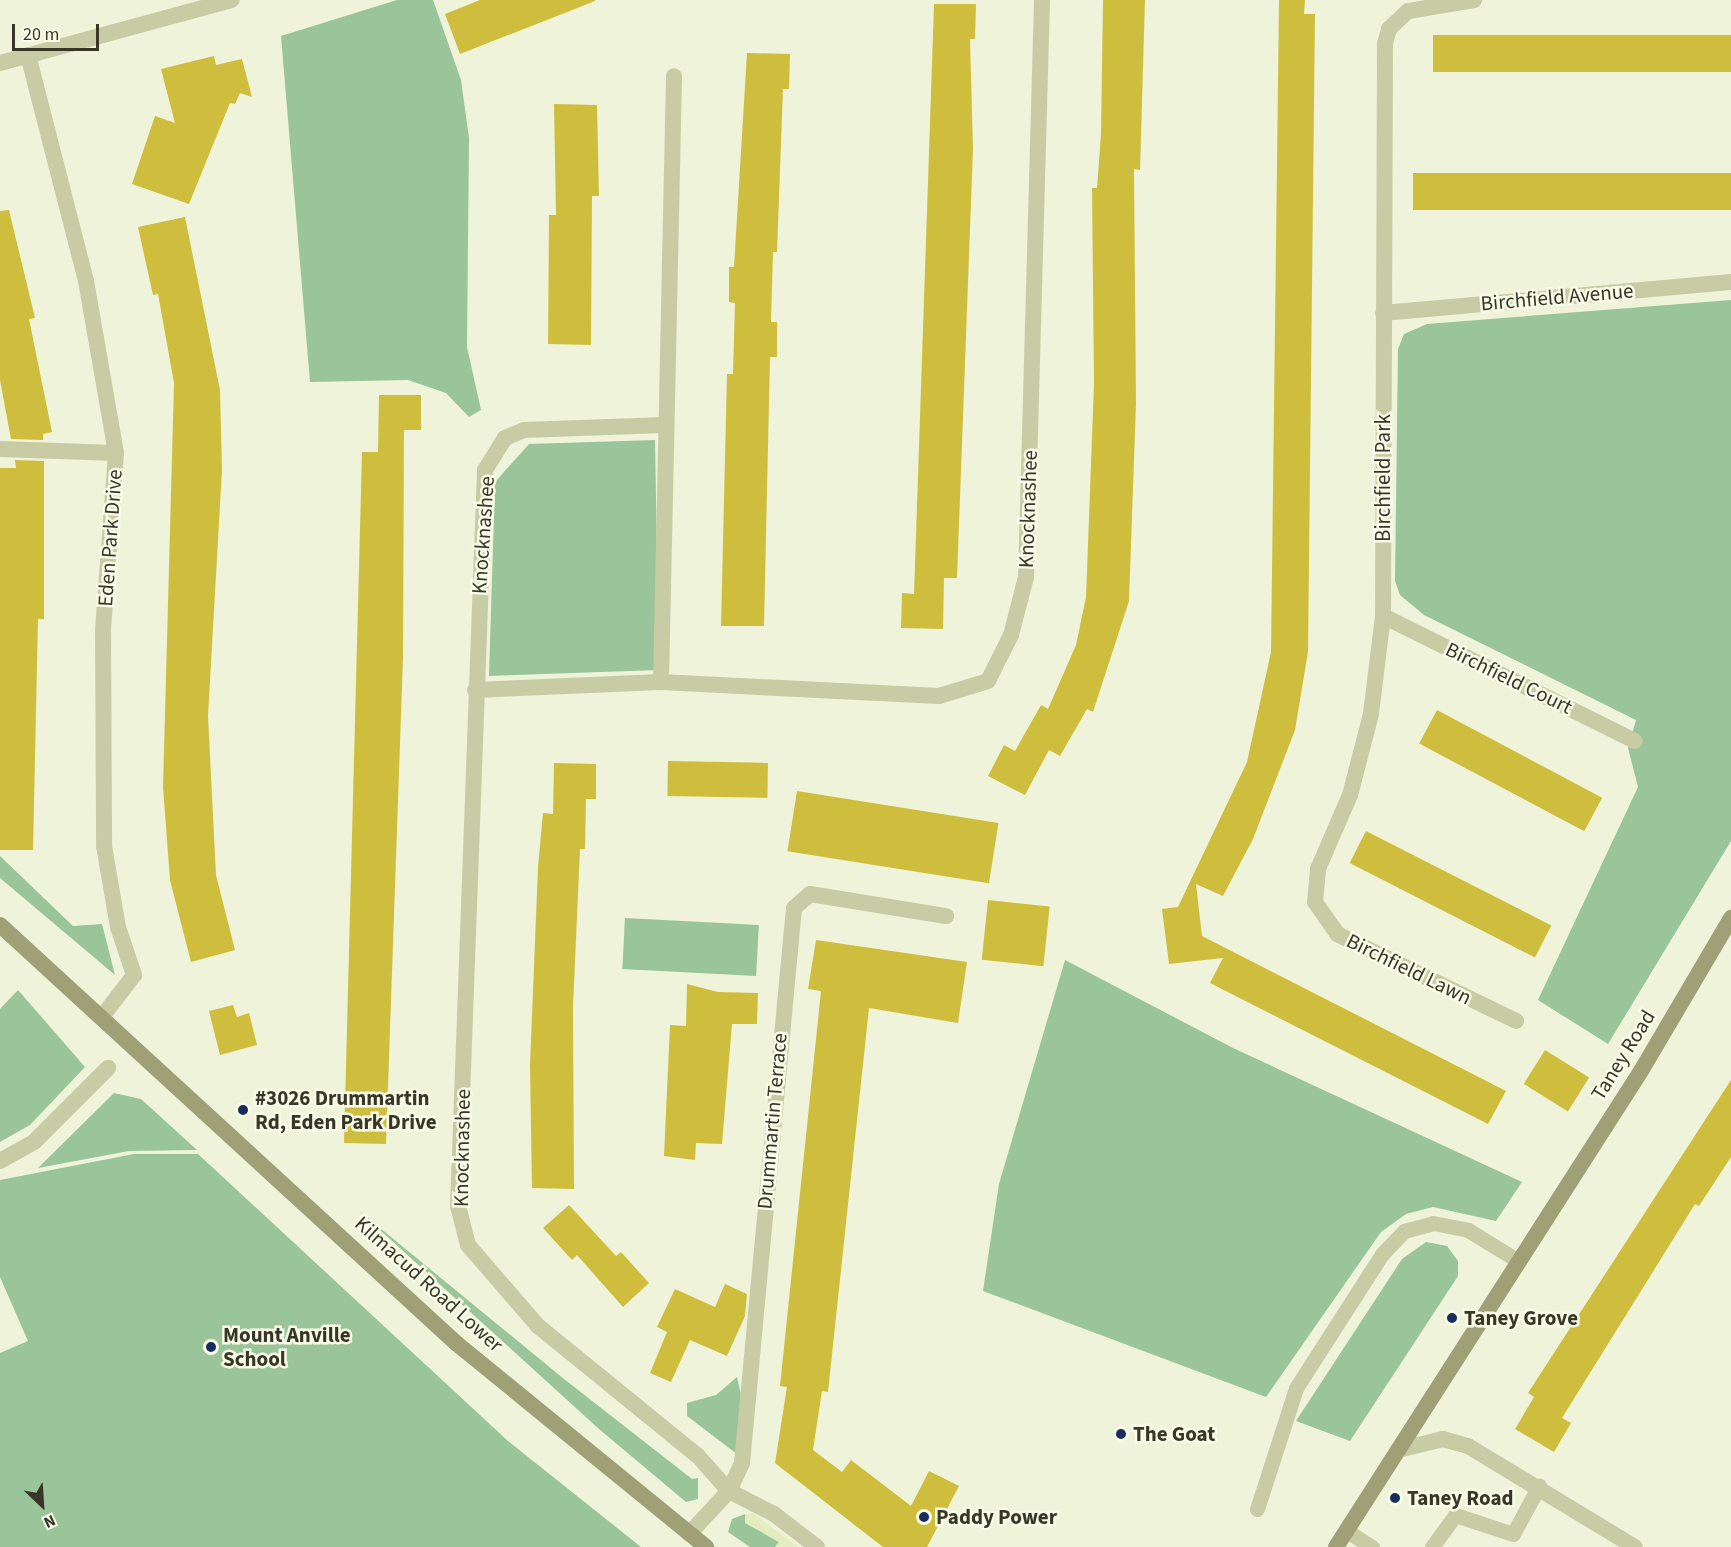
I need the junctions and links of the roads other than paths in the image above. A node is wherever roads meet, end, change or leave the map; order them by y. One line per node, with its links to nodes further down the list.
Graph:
1 (232, 0): 4 (street)
2 (1042, 0): 13 (street, Knocknashee)
3 (1474, 0): 8 (street, Birchfield Park)
4 (28, 55): 5 (street); 11 (street, Eden Park Drive)
5 (0, 63)
6 (674, 76): 9 (street)
7 (1731, 282): 8 (street, Birchfield Avenue)
8 (1383, 313): 12 (street, Birchfield Park)
9 (664, 425): 13 (street); 14 (street, Knocknashee)
10 (0, 449): 11 (street)
11 (116, 453): 20 (street, Eden Park Drive)
12 (1383, 616): 15 (street, Birchfield Court); 16 (street, Birchfield Park)
13 (661, 682): 14 (street, Knocknashee)
14 (475, 690): 27 (street, Knocknashee)
15 (1635, 741)
16 (1315, 902): 21 (street, Birchfield Lawn)
17 (946, 916): 27 (street, Drummartin Terrace)
18 (1731, 918): 24 (main road, Taney Road)
19 (0, 925): 20 (main road, Kilmacud Road Lower)
20 (102, 1017): 30 (main road, Kilmacud Road Lower)
21 (1516, 1021)
22 (108, 1068): 23 (street)
23 (0, 1161)
24 (1517, 1260): 25 (main road, Taney Road); 28 (lane)
25 (1398, 1450): 26 (street); 29 (main road, Taney Road)
26 (1539, 1486): 35 (lane); 36 (street)
27 (729, 1491): 30 (street); 32 (street, Knocknashee)
28 (1257, 1509)
29 (1347, 1531): 33 (main road, Taney Road); 34 (lane)
30 (689, 1534): 31 (main road, Kilmacud Road Lower)
31 (706, 1547)
32 (817, 1547)
33 (1336, 1547)
34 (1372, 1547)
35 (1432, 1547)
36 (1635, 1547)

